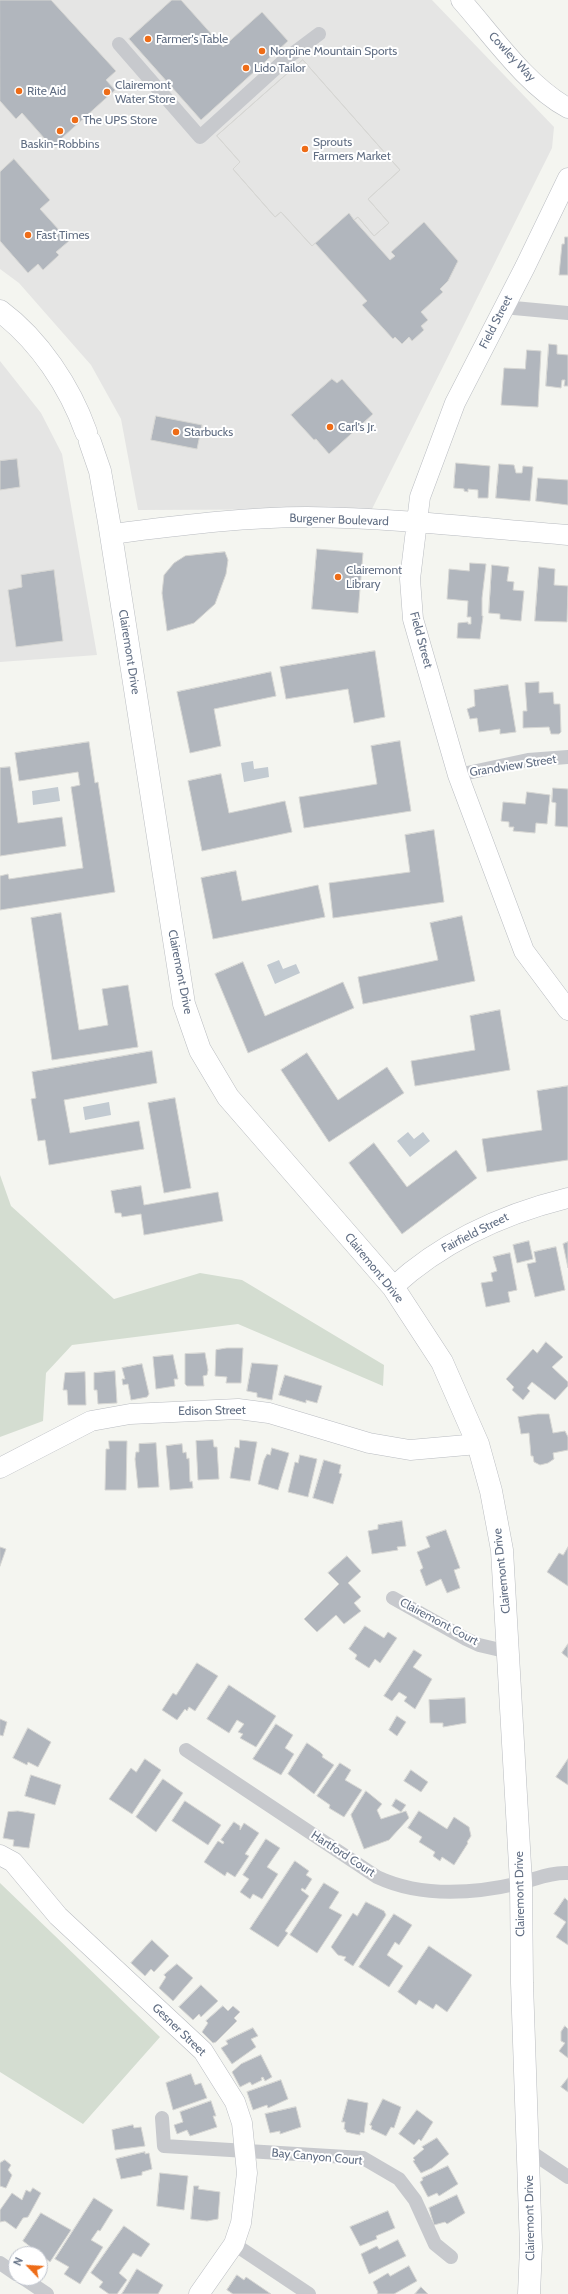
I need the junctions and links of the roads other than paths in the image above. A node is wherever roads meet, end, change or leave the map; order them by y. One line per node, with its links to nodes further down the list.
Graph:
1 (461, 0): 4 (street, Cowley Way)
2 (319, 34): 3 (street)
3 (118, 44)
4 (568, 108)
5 (568, 178): 6 (street, Field Street)
6 (503, 308): 8 (street); 9 (street, Field Street)
7 (0, 311): 10 (main road, Clairemont Drive)
8 (568, 313)
9 (417, 523): 10 (street, Burgener Boulevard); 11 (street, Burgener Boulevard); 13 (street, Field Street)
10 (111, 534): 16 (main road, Clairemont Drive)
11 (568, 535)
12 (568, 757): 13 (street, Grandview Street)
13 (458, 775): 14 (street, Field Street)
14 (568, 1009)
15 (568, 1198): 16 (street, Fairfield Street)
16 (393, 1287): 17 (main road, Clairemont Drive)
17 (478, 1444): 18 (street, Edison Street); 20 (main road, Clairemont Drive)
18 (0, 1468)
19 (393, 1598): 20 (street, Clairemont Court)
20 (509, 1652): 24 (main road, Clairemont Drive)
21 (186, 1750): 24 (street, Hartford Court)
22 (0, 1855): 27 (street, Gesner Street)
23 (568, 1873): 24 (street, Hartford Court)
24 (521, 1883): 26 (main road, Clairemont Drive)
25 (162, 2118): 27 (street, Bay Canyon Court)
26 (528, 2150): 28 (street); 35 (main road, Clairemont Drive)
27 (246, 2152): 29 (street, Gesner Street); 30 (street, Bay Canyon Court)
28 (568, 2177)
29 (234, 2244): 33 (street, Gesner Street); 34 (street)
30 (451, 2257)
31 (35, 2286): 32 (street)
32 (47, 2294)
33 (199, 2294)
34 (309, 2294)
35 (529, 2294)

